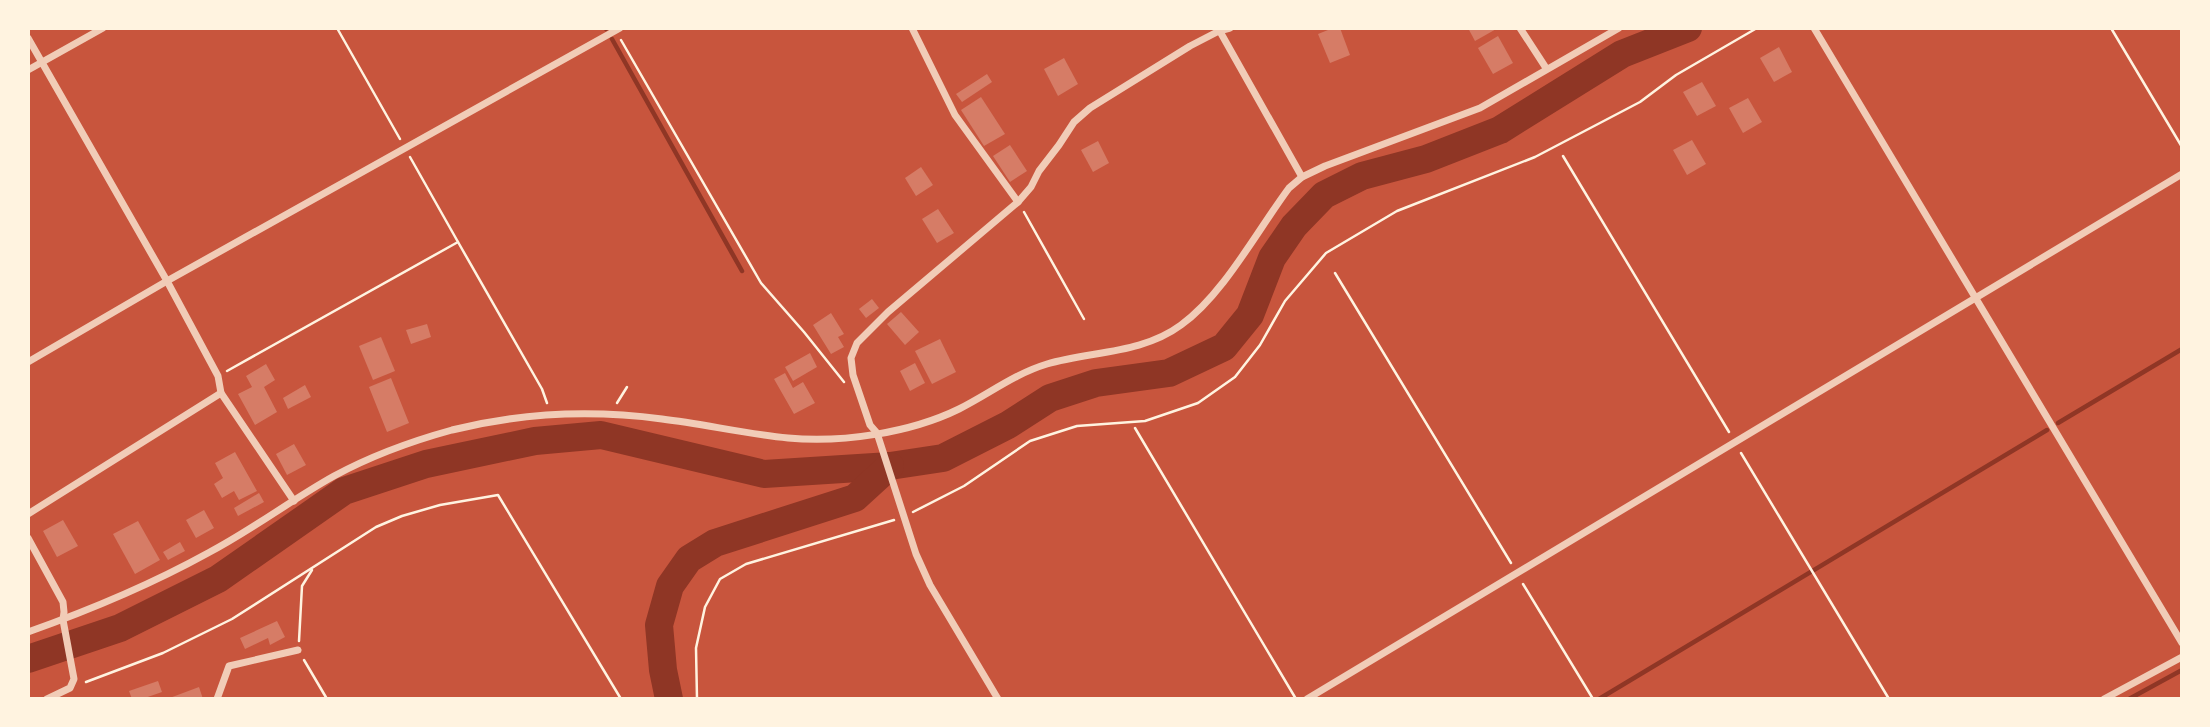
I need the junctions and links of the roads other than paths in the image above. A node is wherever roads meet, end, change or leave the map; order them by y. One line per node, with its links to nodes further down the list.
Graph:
1 (103, 28): 10 (street)
2 (912, 28): 15 (street)
3 (1230, 28): 8 (street)
4 (1520, 28): 11 (street)
5 (1619, 28): 11 (street)
6 (1814, 28): 17 (street)
7 (618, 29): 16 (street)
8 (1219, 29): 14 (street); 15 (street)
9 (28, 38): 10 (street)
10 (42, 62): 12 (street); 16 (street)
11 (1546, 68): 14 (street)
12 (28, 70)
13 (2182, 174): 17 (street)
14 (1302, 177): 20 (street)
15 (1018, 202): 20 (street)
16 (167, 281): 18 (street); 19 (street)
17 (1975, 297): 26 (street); 32 (street)
18 (28, 362)
19 (221, 393): 21 (street); 22 (street)
20 (877, 433): 21 (street); 31 (street)
21 (294, 500): 24 (street)
22 (28, 514)
23 (28, 538): 24 (street)
24 (64, 623): 25 (street); 29 (street)
25 (28, 632)
26 (2182, 643)
27 (298, 650): 30 (street)
28 (2182, 657): 33 (street)
29 (47, 699)
30 (217, 699)
31 (998, 699)
32 (1307, 699)
33 (2104, 699)

